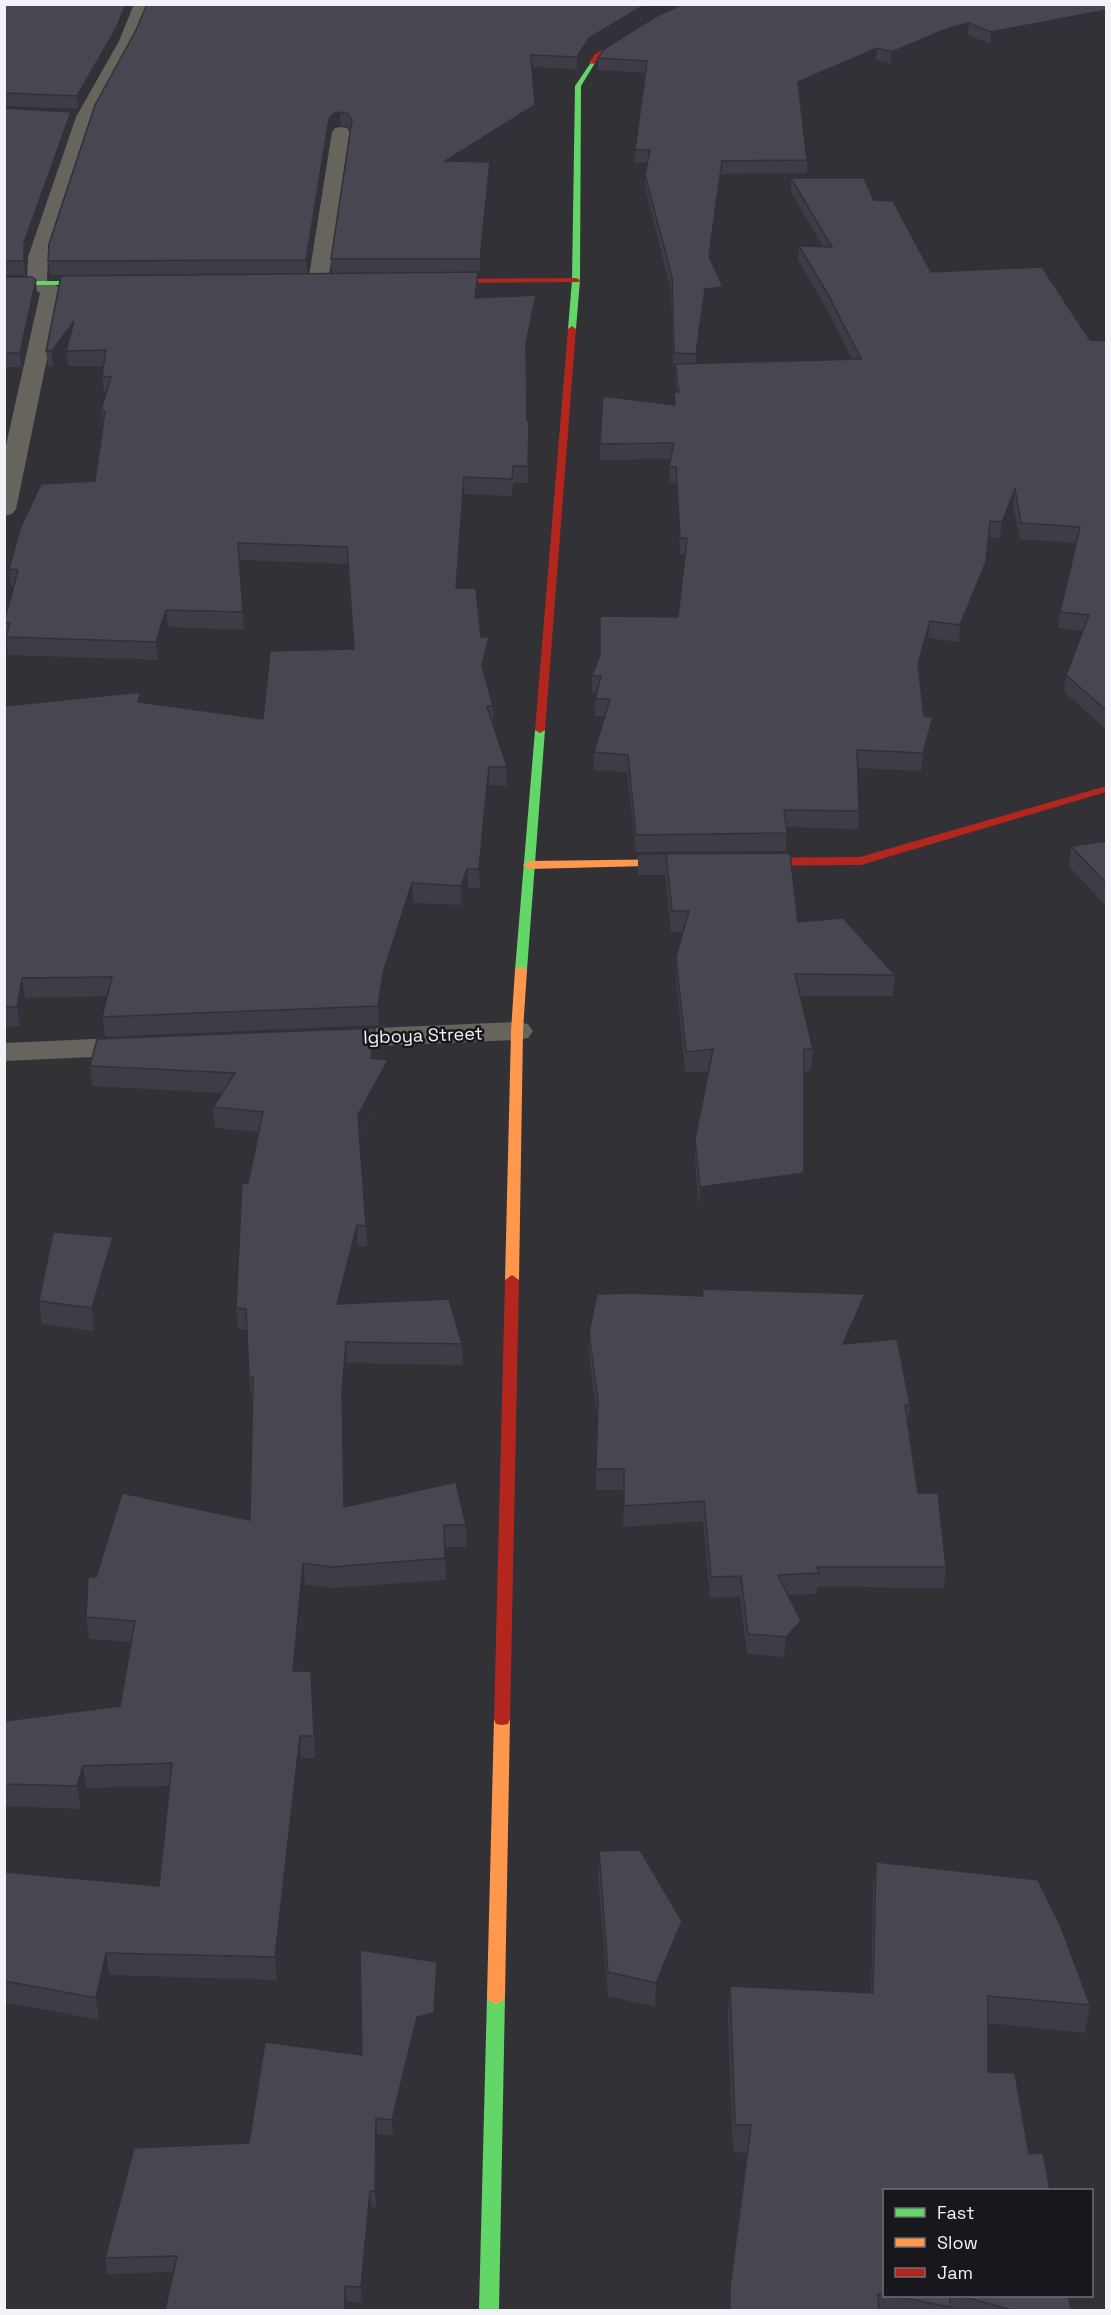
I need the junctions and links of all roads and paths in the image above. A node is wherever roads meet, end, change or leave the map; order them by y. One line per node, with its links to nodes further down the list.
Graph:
1 (142, 4): 4 (street)
2 (690, 5): 6 (main road)
3 (62, 116): 4 (street)
4 (85, 117): 11 (street)
5 (341, 132): 8 (street)
6 (576, 280): 7 (main road); 16 (main road)
7 (423, 281)
8 (318, 282)
9 (4, 283): 11 (main road)
10 (118, 283): 11 (main road)
11 (36, 284): 12 (street)
12 (4, 509)
13 (1107, 789): 14 (main road)
14 (731, 862)
15 (695, 863): 16 (main road)
16 (528, 865): 17 (main road)
17 (518, 1031): 18 (street, Igboya Street); 21 (main road)
18 (303, 1040)
19 (171, 1045): 20 (street)
20 (4, 1052)
21 (489, 2310)

